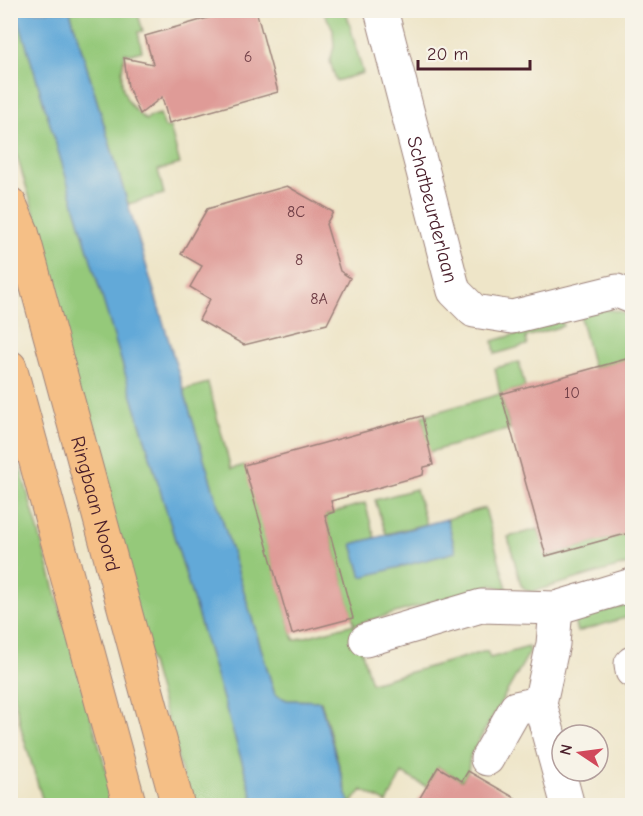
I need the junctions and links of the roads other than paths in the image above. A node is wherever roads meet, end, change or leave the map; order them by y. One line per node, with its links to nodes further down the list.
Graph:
1 (381, 10): 3 (street, Schatbeurderlaan)
2 (10, 204): 13 (main road, Ringbaan Noord)
3 (633, 297)
4 (10, 367): 12 (main road)
5 (633, 585): 6 (street)
6 (555, 609): 7 (street); 10 (street)
7 (366, 640)
8 (633, 663): 9 (street)
9 (633, 671)
10 (540, 703): 11 (street); 14 (street)
11 (487, 759)
12 (130, 806)
13 (178, 806)
14 (568, 806)

